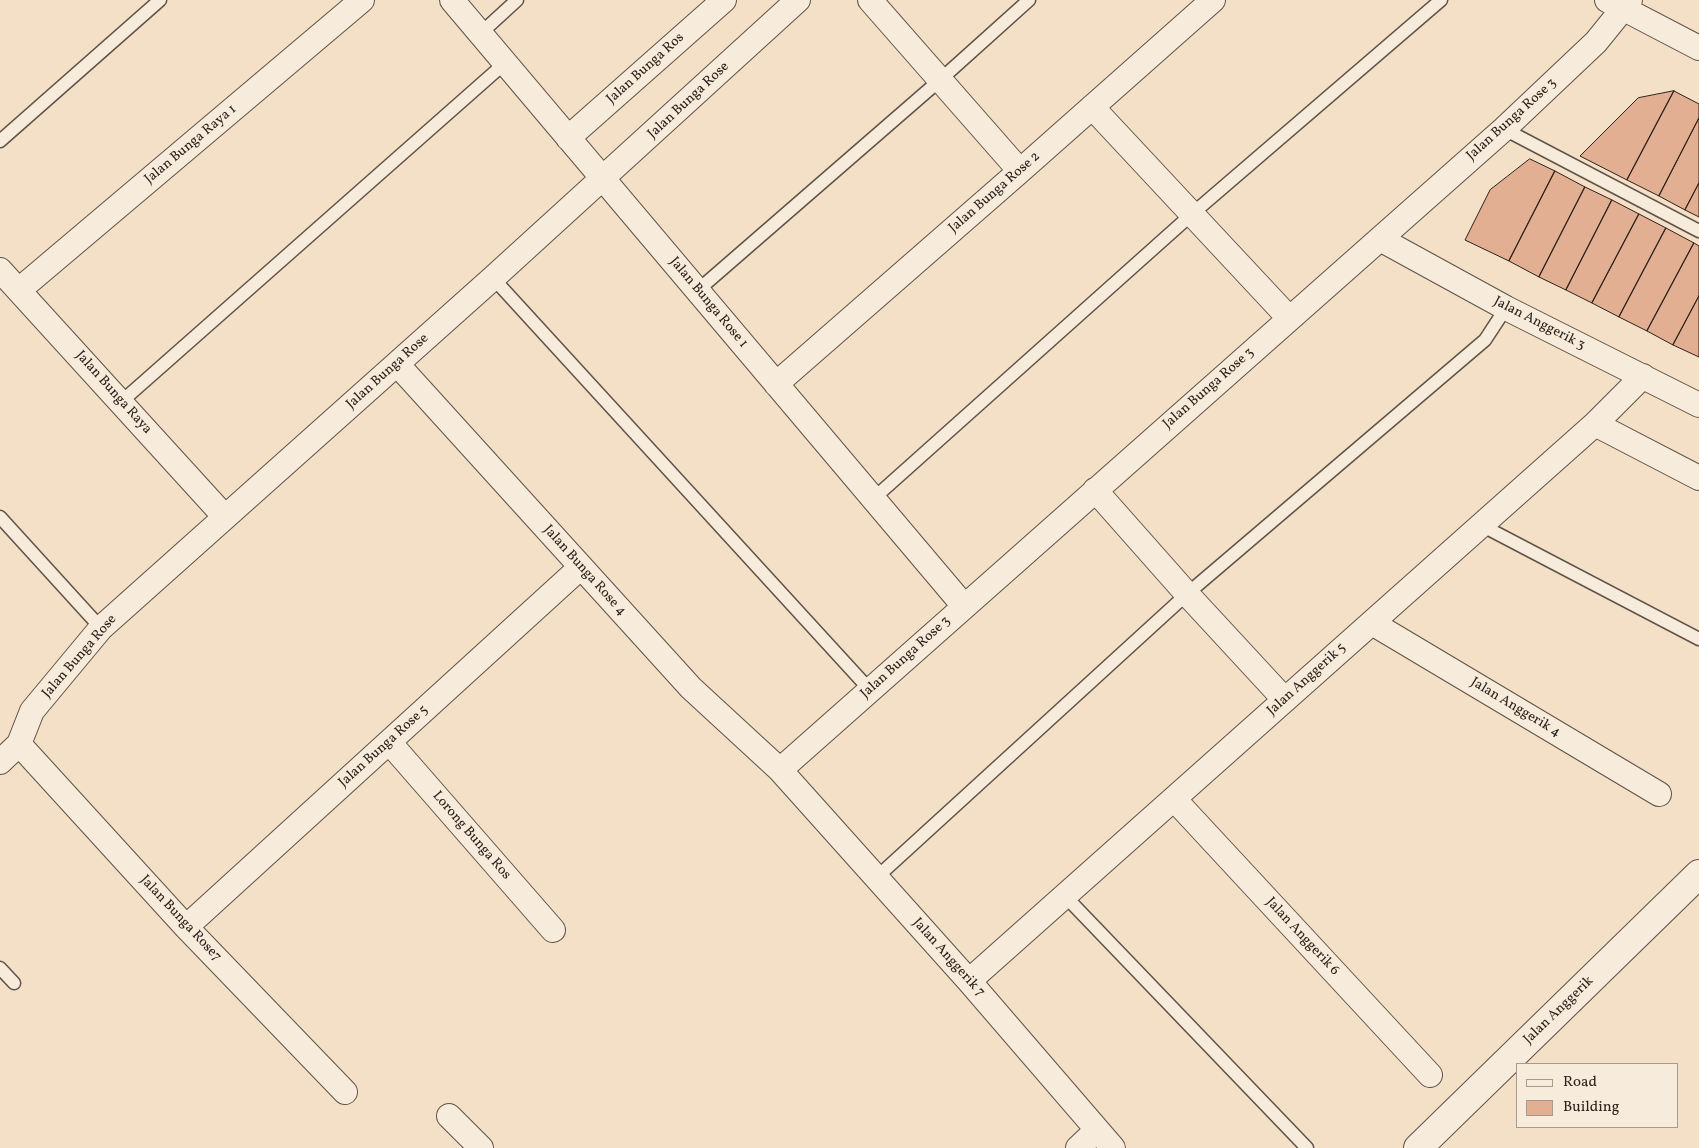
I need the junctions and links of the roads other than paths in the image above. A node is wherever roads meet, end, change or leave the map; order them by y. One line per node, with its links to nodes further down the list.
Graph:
1 (160, 0): 19 (lane)
2 (362, 0): 27 (street, Jalan Bunga Raya 1)
3 (452, 0): 12 (street, Jalan Bunga Rose 1)
4 (517, 0): 12 (lane)
5 (724, 0): 18 (street, Jalan Bunga Ros)
6 (798, 0): 21 (street, Jalan Bunga Rose)
7 (870, 0): 15 (street)
8 (1029, 0): 15 (lane)
9 (1212, 0): 16 (street, Jalan Bunga Rose 2)
10 (1441, 0): 22 (lane)
11 (1620, 3): 13 (street); 17 (street, Jalan Bunga Rose 3)
12 (481, 33): 14 (street, Jalan Bunga Rose 1)
13 (1699, 48)
14 (505, 63): 18 (street, Jalan Bunga Rose 1); 34 (lane)
15 (940, 80): 20 (street); 28 (lane)
16 (1092, 107): 20 (street, Jalan Bunga Rose 2); 22 (street)
17 (1504, 128): 23 (lane); 24 (street, Jalan Bunga Rose 3)
18 (568, 138): 21 (street, Jalan Bunga Rose 1)
19 (0, 141)
20 (1020, 172): 33 (street, Jalan Bunga Rose 2)
21 (603, 179): 26 (street, Jalan Bunga Rose); 28 (street, Jalan Bunga Rose 1)
22 (1192, 214): 30 (street); 39 (lane)
23 (1699, 231)
24 (1380, 239): 29 (street, Jalan Anggerik 3); 30 (street, Jalan Bunga Rose 3)
25 (0, 270): 27 (street, Jalan Bunga Raya)
26 (494, 278): 31 (street, Jalan Bunga Rose); 49 (lane)
27 (19, 290): 34 (street, Jalan Bunga Raya)
28 (697, 291): 33 (street, Jalan Bunga Rose 1)
29 (1506, 308): 32 (street, Jalan Anggerik 3); 44 (lane)
30 (1290, 318): 38 (street, Jalan Bunga Rose 3)
31 (397, 364): 40 (street, Jalan Bunga Rose); 43 (street, Jalan Bunga Rose 4)
32 (1643, 376): 35 (street, Jalan Anggerik 3); 36 (street, Jalan Anggerik 5)
33 (776, 384): 39 (street, Jalan Bunga Rose 1)
34 (121, 402): 40 (street, Jalan Bunga Raya)
35 (1699, 405)
36 (1595, 424): 37 (street); 42 (street, Jalan Anggerik 5)
37 (1699, 478)
38 (1095, 490): 44 (street); 45 (street, Jalan Bunga Rose 3)
39 (874, 499): 45 (street, Jalan Bunga Rose 1)
40 (225, 517): 47 (street, Jalan Bunga Rose)
41 (0, 518): 47 (lane)
42 (1481, 525): 46 (street, Jalan Anggerik 5); 48 (lane)
43 (581, 567): 51 (street, Jalan Bunga Rose 5); 54 (street, Jalan Bunga Rose 4)
44 (1187, 594): 50 (street); 58 (lane)
45 (964, 606): 49 (street, Jalan Bunga Rose 3)
46 (1372, 623): 50 (street, Jalan Anggerik 5); 55 (street, Jalan Anggerik 4)
47 (101, 628): 52 (street, Jalan Bunga Rose)
48 (1699, 639)
49 (870, 690): 54 (street, Jalan Bunga Rose 3)
50 (1285, 700): 56 (street, Jalan Anggerik 5)
51 (389, 742): 60 (street, Jalan Bunga Rose 5); 61 (street, Lorong Bunga Ros)
52 (20, 744): 53 (street, Jalan Bunga Rose); 60 (street, Jalan Bunga Rose7)
53 (0, 762)
54 (780, 770): 58 (street, Jalan Anggerik 7)
55 (1659, 794)
56 (1174, 799): 59 (street, Jalan Anggerik 5); 65 (street, Jalan Anggerik 6)
57 (1699, 874): 73 (street, Jalan Anggerik)
58 (876, 878): 63 (street, Jalan Anggerik 7)
59 (1065, 896): 63 (street, Jalan Anggerik 5); 72 (lane)
60 (186, 927): 66 (street, Jalan Bunga Rose7)
61 (553, 930)
62 (0, 968): 64 (lane)
63 (969, 981): 68 (street, Jalan Anggerik 7)
64 (14, 983)
65 (1430, 1075)
66 (345, 1092)
67 (449, 1116): 69 (street)
68 (1096, 1130): 70 (street); 71 (street, Jalan Anggerik 7)
69 (481, 1148)
70 (1078, 1148)
71 (1113, 1148)
72 (1307, 1148)
73 (1418, 1148)

